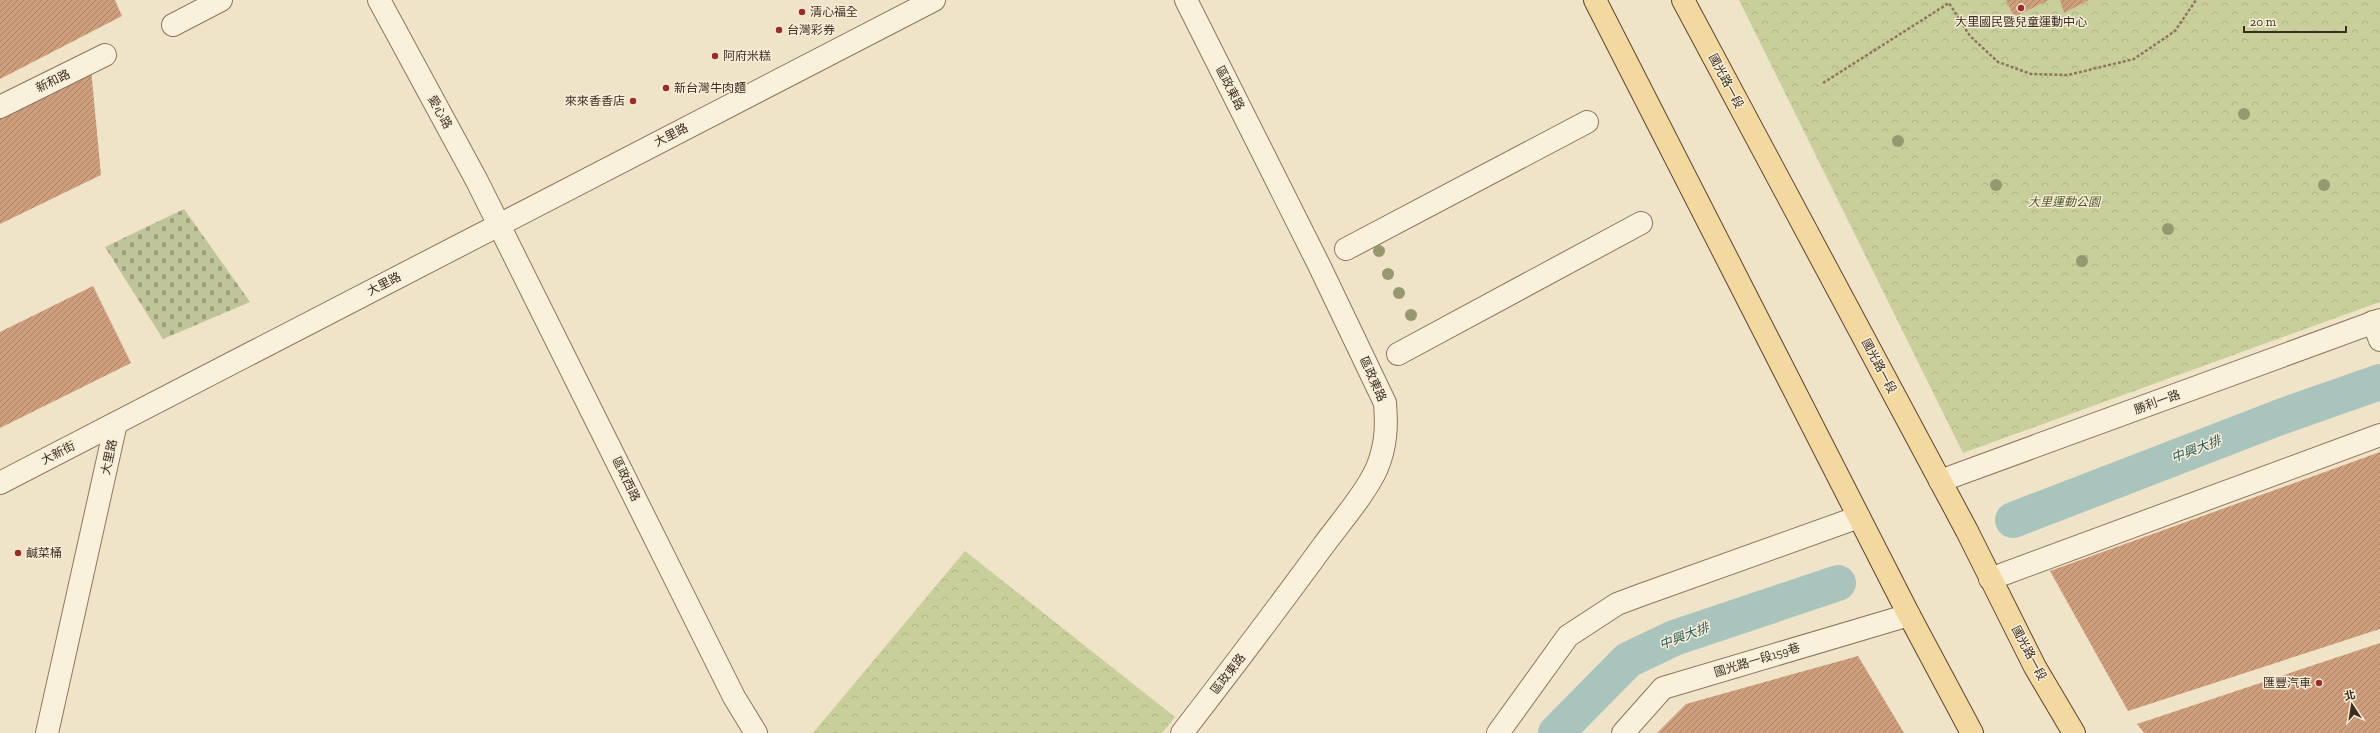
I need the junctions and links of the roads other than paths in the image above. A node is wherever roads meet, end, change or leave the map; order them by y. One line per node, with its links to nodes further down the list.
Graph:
1 (221, 0): 7 (street)
2 (379, 0): 12 (street, 愛心路)
3 (934, 0): 12 (street, 大里路)
4 (1186, 0): 25 (street, 區政東路)
5 (1595, 0): 20 (main road)
6 (1683, 0): 18 (main road, 國光路一段)
7 (173, 25)
8 (105, 55): 9 (street, 新和路)
9 (0, 107)
10 (1587, 122): 13 (street)
11 (1641, 223): 15 (street)
12 (499, 224): 16 (street, 大里路); 24 (street, 區政西路)
13 (1346, 249)
14 (2378, 327): 18 (street, 勝利一路)
15 (1398, 354)
16 (116, 423): 19 (street, 大新街); 23 (street, 大里路)
17 (2380, 435): 21 (street)
18 (1940, 482): 21 (main road, 國光路一段)
19 (0, 483)
20 (1859, 517): 22 (main road); 26 (street)
21 (1990, 579): 29 (main road, 國光路一段)
22 (1909, 615): 27 (street, 國光路一段159巷); 28 (main road)
23 (48, 733)
24 (756, 733)
25 (1182, 733)
26 (1498, 733)
27 (1623, 733)
28 (1972, 733)
29 (2074, 733)

